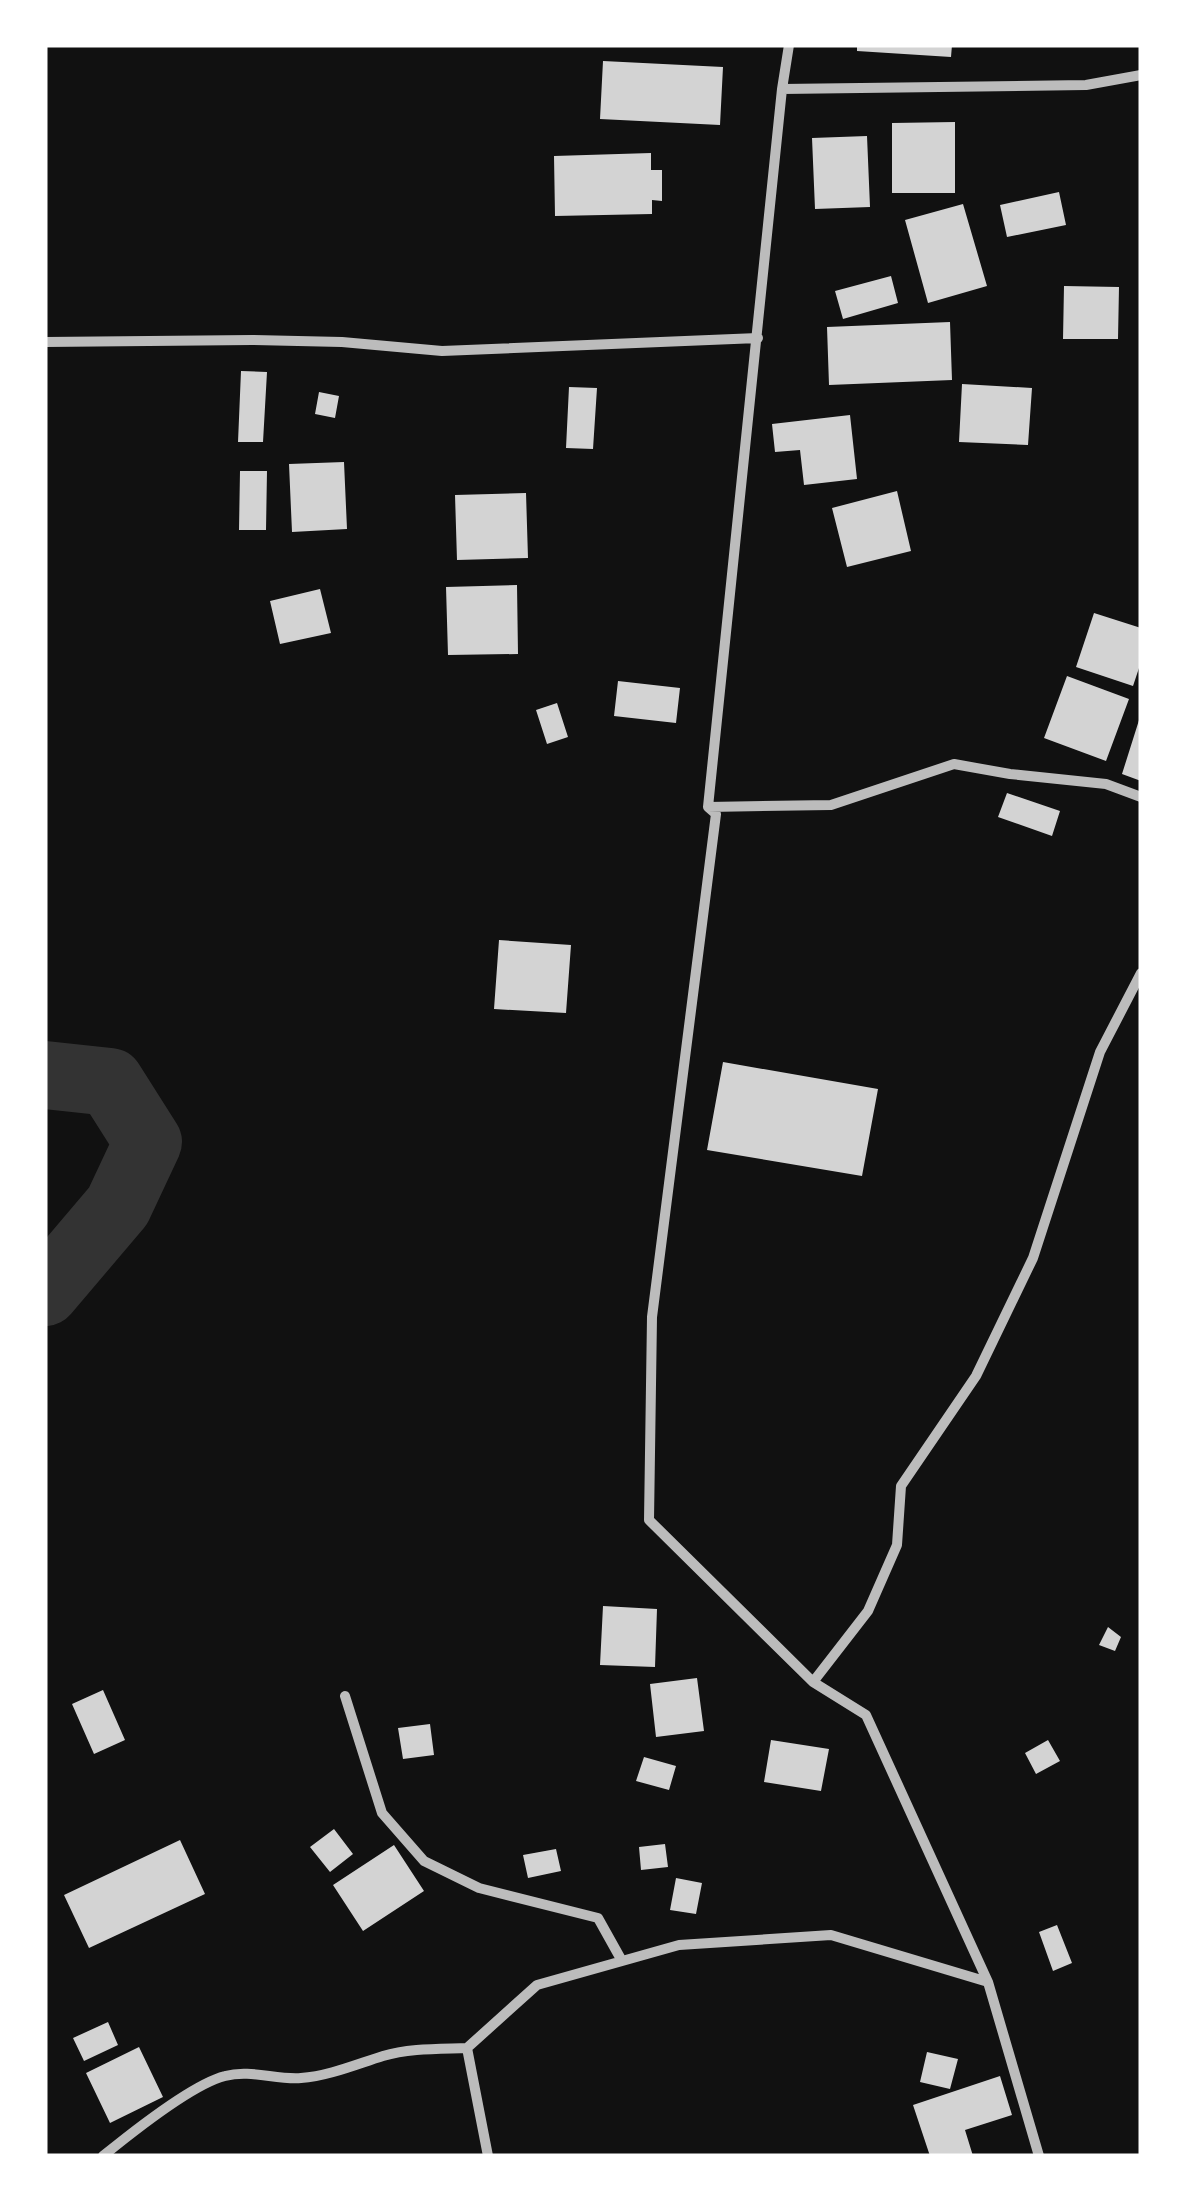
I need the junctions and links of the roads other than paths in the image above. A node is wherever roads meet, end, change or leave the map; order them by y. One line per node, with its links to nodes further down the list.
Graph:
1 (789, 45): 3 (street)
2 (1141, 75): 3 (street)
3 (782, 88): 4 (street)
4 (758, 338): 5 (street); 7 (street)
5 (45, 342)
6 (1141, 797): 7 (street)
7 (708, 807): 9 (street)
8 (1141, 973): 9 (street)
9 (813, 1682): 12 (street)
10 (346, 1696): 11 (street)
11 (622, 1961): 12 (street); 13 (street)
12 (988, 1982): 16 (street)
13 (468, 2048): 14 (street); 15 (street)
14 (102, 2156)
15 (488, 2156)
16 (1039, 2156)

